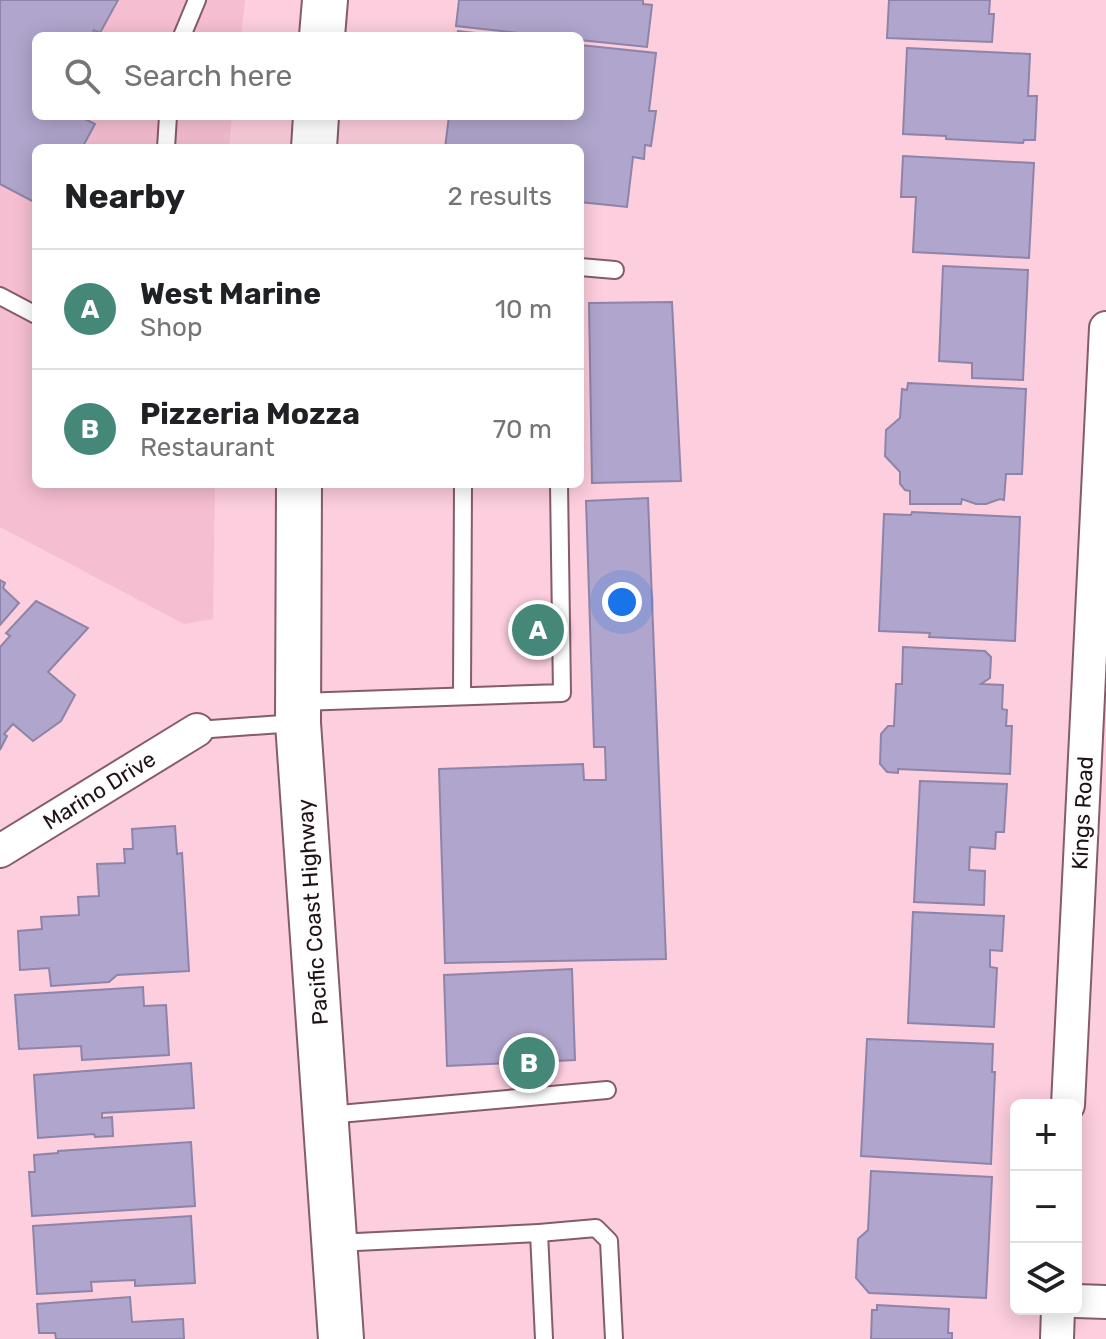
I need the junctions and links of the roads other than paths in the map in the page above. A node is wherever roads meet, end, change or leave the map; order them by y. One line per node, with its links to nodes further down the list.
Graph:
1 (197, 0): 3 (lane)
2 (325, 0): 4 (highway)
3 (184, 32)
4 (322, 32)
5 (168, 120): 7 (lane)
6 (316, 120): 8 (highway)
7 (166, 144)
8 (314, 144)
9 (584, 267): 10 (lane)
10 (615, 270)
11 (0, 296): 12 (lane)
12 (32, 313)
13 (1106, 328): 22 (street, Kings Road)
14 (299, 488): 18 (highway, Pacific Coast Highway)
15 (463, 488): 17 (lane)
16 (559, 488): 17 (lane)
17 (462, 695): 18 (lane)
18 (298, 712): 19 (lane); 23 (highway, Pacific Coast Highway)
19 (197, 730): 20 (street, Marino Drive)
20 (0, 851)
21 (607, 1090): 23 (lane)
22 (1068, 1099)
23 (326, 1115): 25 (highway, Pacific Coast Highway)
24 (539, 1233): 25 (lane); 30 (lane); 31 (lane)
25 (334, 1243): 29 (highway, Pacific Coast Highway)
26 (1082, 1301): 27 (street)
27 (1106, 1302)
28 (1058, 1315): 32 (street)
29 (341, 1339)
30 (544, 1339)
31 (614, 1339)
32 (1057, 1339)

